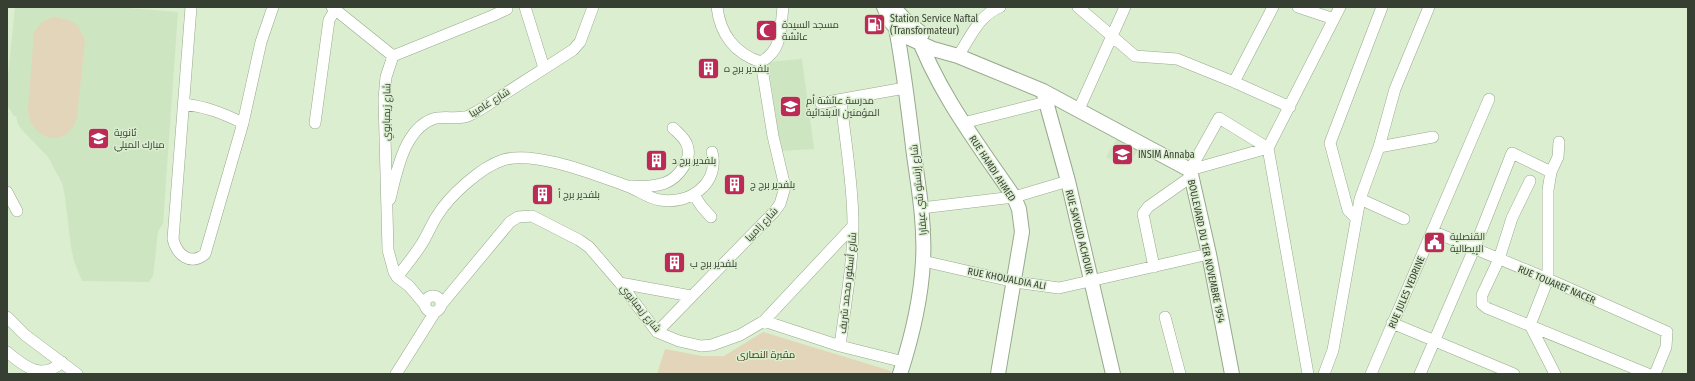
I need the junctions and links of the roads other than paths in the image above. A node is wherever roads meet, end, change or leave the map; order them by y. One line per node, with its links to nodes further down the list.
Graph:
1 (191, 7): 35 (street)
2 (273, 7): 38 (street)
3 (525, 7): 28 (street)
4 (593, 7): 28 (street, شارع غامبيا)
5 (717, 7): 27 (street)
6 (783, 7): 27 (street)
7 (884, 7): 20 (main road)
8 (893, 7): 21 (main road)
9 (1000, 7): 25 (street)
10 (1078, 7): 22 (street)
11 (1125, 7): 22 (street)
12 (1273, 7): 29 (street)
13 (1298, 7): 19 (street)
14 (1340, 7): 19 (street)
15 (1382, 7): 60 (street)
16 (1429, 7): 44 (street)
17 (334, 8): 24 (street); 39 (street)
18 (508, 8): 24 (street)
19 (1334, 19): 36 (street)
20 (896, 28): 23 (main road); 26 (main road, شارع إرنستو شي عيفارا)
21 (915, 29): 23 (main road); 25 (main road)
22 (1112, 37): 29 (street); 37 (street)
23 (920, 43): 25 (main road); 26 (main road); 40 (main road, RUE HAMDI AHMED)
24 (393, 56): 58 (street, شارع زيمبابوي)
25 (958, 56): 31 (main road, BOULEVARD DU 1ER NOVEMBRE 1954)
26 (902, 60): 30 (main road, شارع إرنستو شي عيفارا)
27 (761, 62): 74 (street, شارع زامبيا)
28 (544, 68): 58 (street, شارع غامبيا)
29 (1234, 82): 36 (street)
30 (905, 88): 33 (street); 56 (main road, شارع إرنستو شي عيفارا)
31 (1044, 96): 37 (main road, BOULEVARD DU 1ER NOVEMBRE 1954); 40 (street); 49 (main road, RUE SAYOUD ACHOUR)
32 (1489, 99): 63 (street, RUE JULES VEDRINE)
33 (841, 100): 34 (street); 62 (street, شارع أسفور محمد شريف)
34 (821, 103)
35 (184, 104): 38 (street); 38 (street)
36 (1290, 107): 45 (street)
37 (1079, 109): 48 (main road, BOULEVARD DU 1ER NOVEMBRE 1954)
38 (243, 122)
39 (315, 123)
40 (963, 123): 54 (main road, RUE HAMDI AHMED)
41 (673, 128): 51 (street)
42 (1433, 137): 44 (street)
43 (1559, 142): 47 (street)
44 (1379, 147): 55 (street)
45 (1268, 148): 48 (street); 48 (street); 95 (street)
46 (712, 152): 53 (street)
47 (1551, 172): 64 (street); 70 (street)
48 (1191, 173): 65 (main road, BOULEVARD DU 1ER NOVEMBRE 1954); 68 (street)
49 (1068, 181): 54 (street); 71 (main road, RUE SAYOUD ACHOUR)
50 (1530, 181): 66 (street)
51 (628, 186): 53 (street); 69 (street)
52 (7, 192): 57 (street)
53 (694, 195): 59 (street)
54 (1014, 197): 56 (street); 72 (main road, RUE HAMDI AHMED)
55 (1360, 199): 60 (street); 61 (street)
56 (921, 208): 67 (main road, شارع إرنستو شي عيفارا)
57 (17, 211)
58 (387, 214): 69 (street, شارع زيمبابوي)
59 (711, 217)
60 (1356, 218): 96 (street)
61 (1404, 218)
62 (853, 226): 78 (street, شارع زيمبابوي); 83 (street, شارع أسفور محمد شريف)
63 (1432, 231): 64 (street, RUE TOUAREF NACER); 79 (street, RUE JULES VEDRINE)
64 (1474, 248): 66 (street, RUE TOUAREF NACER); 82 (street)
65 (1209, 254): 68 (street, RUE KHOUALDIA ALI); 94 (main road, BOULEVARD DU 1ER NOVEMBRE 1954)
66 (1499, 259): 70 (street, RUE TOUAREF NACER); 80 (street)
67 (923, 261): 72 (street, RUE KHOUALDIA ALI); 86 (main road, شارع إرنستو شي عيفارا)
68 (1154, 268): 71 (street, RUE KHOUALDIA ALI)
69 (397, 277): 75 (street)
70 (1548, 279): 80 (street); 102 (street, RUE TOUAREF NACER)
71 (1092, 281): 72 (street, RUE KHOUALDIA ALI); 92 (main road, RUE SAYOUD ACHOUR)
72 (1015, 282): 91 (main road, RUE HAMDI AHMED)
73 (620, 283): 74 (street); 75 (street, شارع زيمبابوي); 81 (street, شارع زيمبابوي)
74 (691, 296): 81 (street, شارع زامبيا)
75 (433, 304): 90 (street)
76 (7, 317): 85 (street)
77 (1165, 317): 93 (street)
78 (764, 321): 81 (street, شارع زيمبابوي); 83 (street)
79 (1392, 323): 82 (street); 97 (street, RUE JULES VEDRINE)
80 (1530, 325): 100 (street); 101 (street)
81 (658, 332)
82 (1434, 339): 87 (street); 98 (street)
83 (840, 346): 86 (street)
84 (7, 352): 85 (street)
85 (62, 362): 88 (street); 89 (street)
86 (902, 368)
87 (1499, 371): 99 (street)
88 (63, 374)
89 (77, 374)
90 (396, 374)
91 (998, 374)
92 (1113, 374)
93 (1180, 374)
94 (1232, 374)
95 (1308, 374)
96 (1324, 374)
97 (1371, 374)
98 (1420, 374)
99 (1514, 374)
100 (1555, 374)
101 (1648, 374)
102 (1655, 374)

